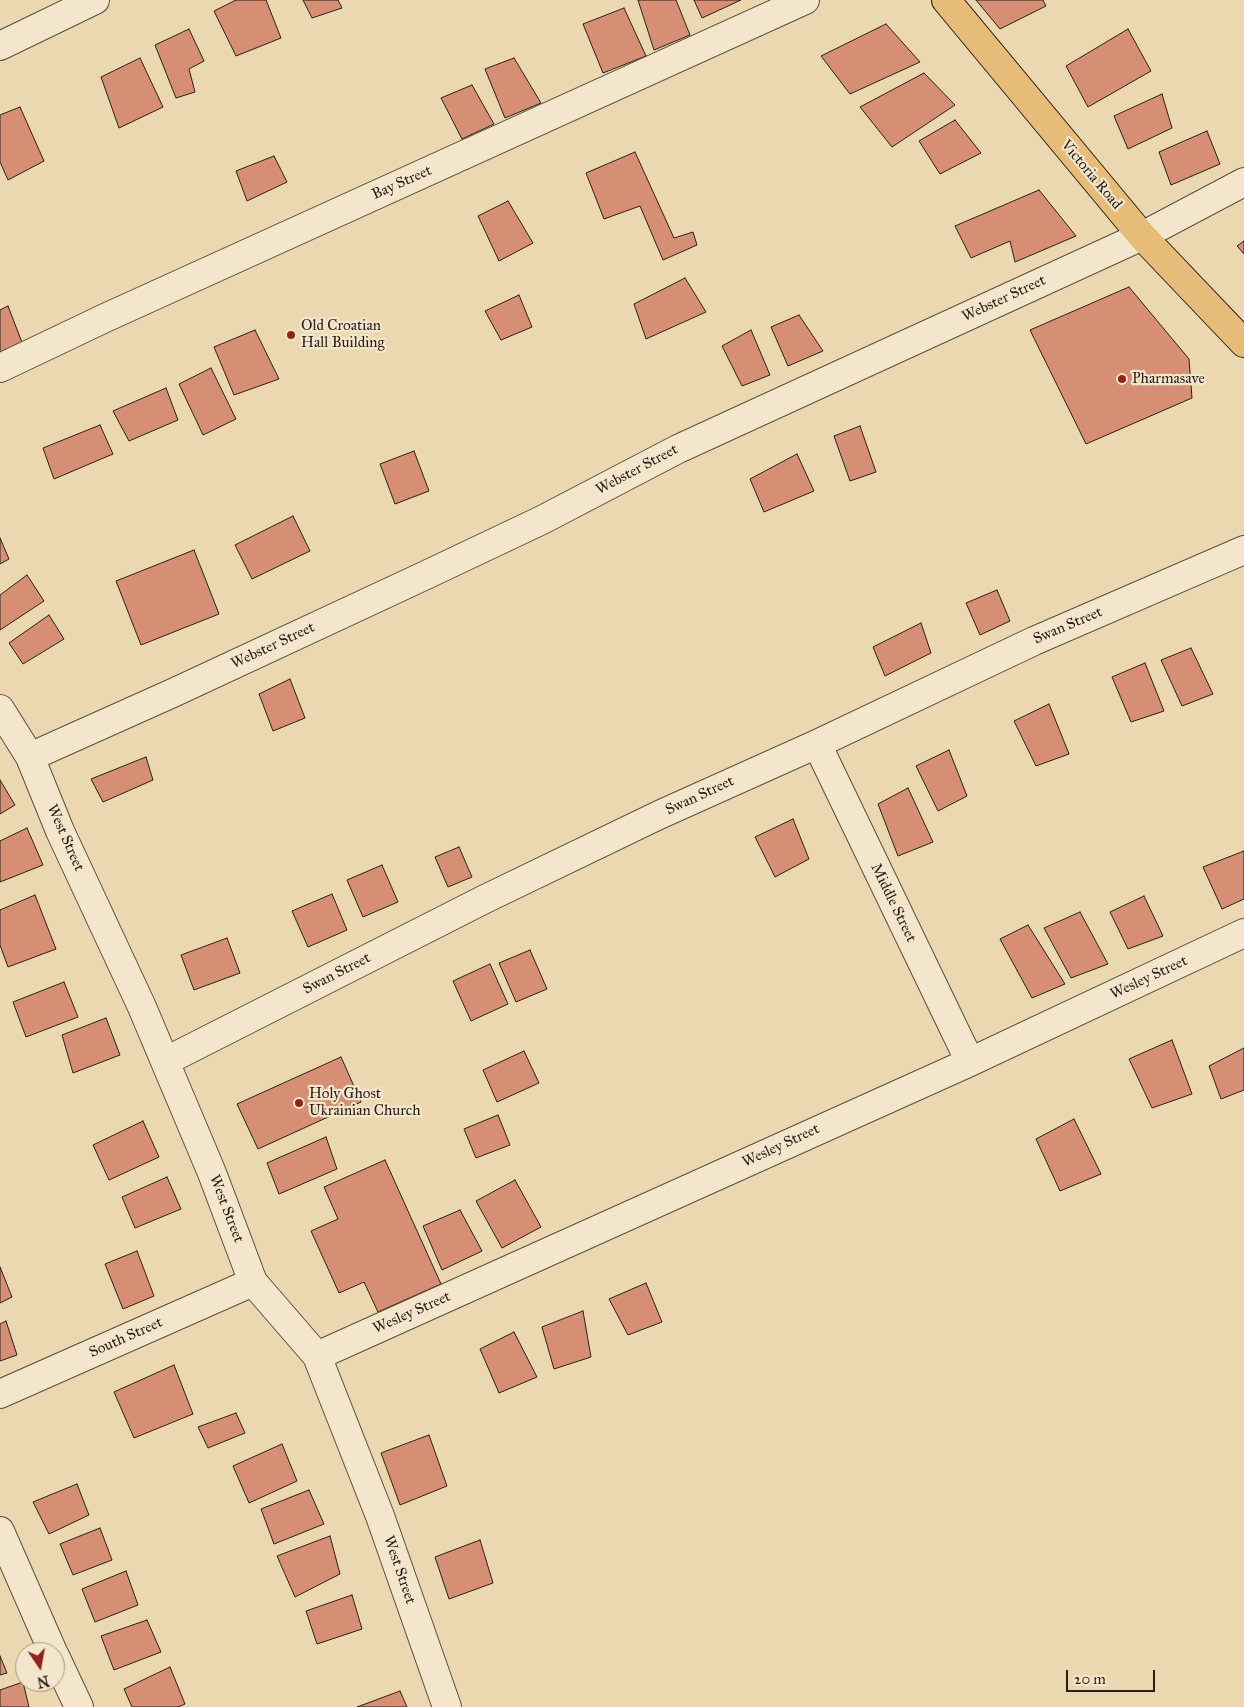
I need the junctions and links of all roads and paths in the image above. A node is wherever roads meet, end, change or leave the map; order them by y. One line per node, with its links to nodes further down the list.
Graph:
1 (95, 0): 4 (street)
2 (805, 0): 8 (street, Bay Street)
3 (946, 0): 6 (main road, Victoria Road)
4 (0, 46)
5 (1244, 182): 6 (street, Webster Street)
6 (1142, 236): 7 (main road, Victoria Road); 12 (street, Webster Street)
7 (1244, 344)
8 (0, 368)
9 (1244, 550): 11 (street, Swan Street)
10 (0, 709): 12 (street, West Street)
11 (817, 744): 14 (street, Swan Street); 15 (street, Middle Street)
12 (30, 757): 14 (street, West Street)
13 (1244, 933): 15 (street, Wesley Street)
14 (166, 1061): 16 (street, West Street)
15 (970, 1062): 17 (street, Wesley Street)
16 (253, 1282): 17 (street, West Street); 18 (street, South Street)
17 (317, 1356): 23 (street, West Street)
18 (0, 1394)
19 (0, 1531): 20 (street)
20 (49, 1642)
21 (65, 1677): 22 (street)
22 (79, 1707)
23 (447, 1707)

